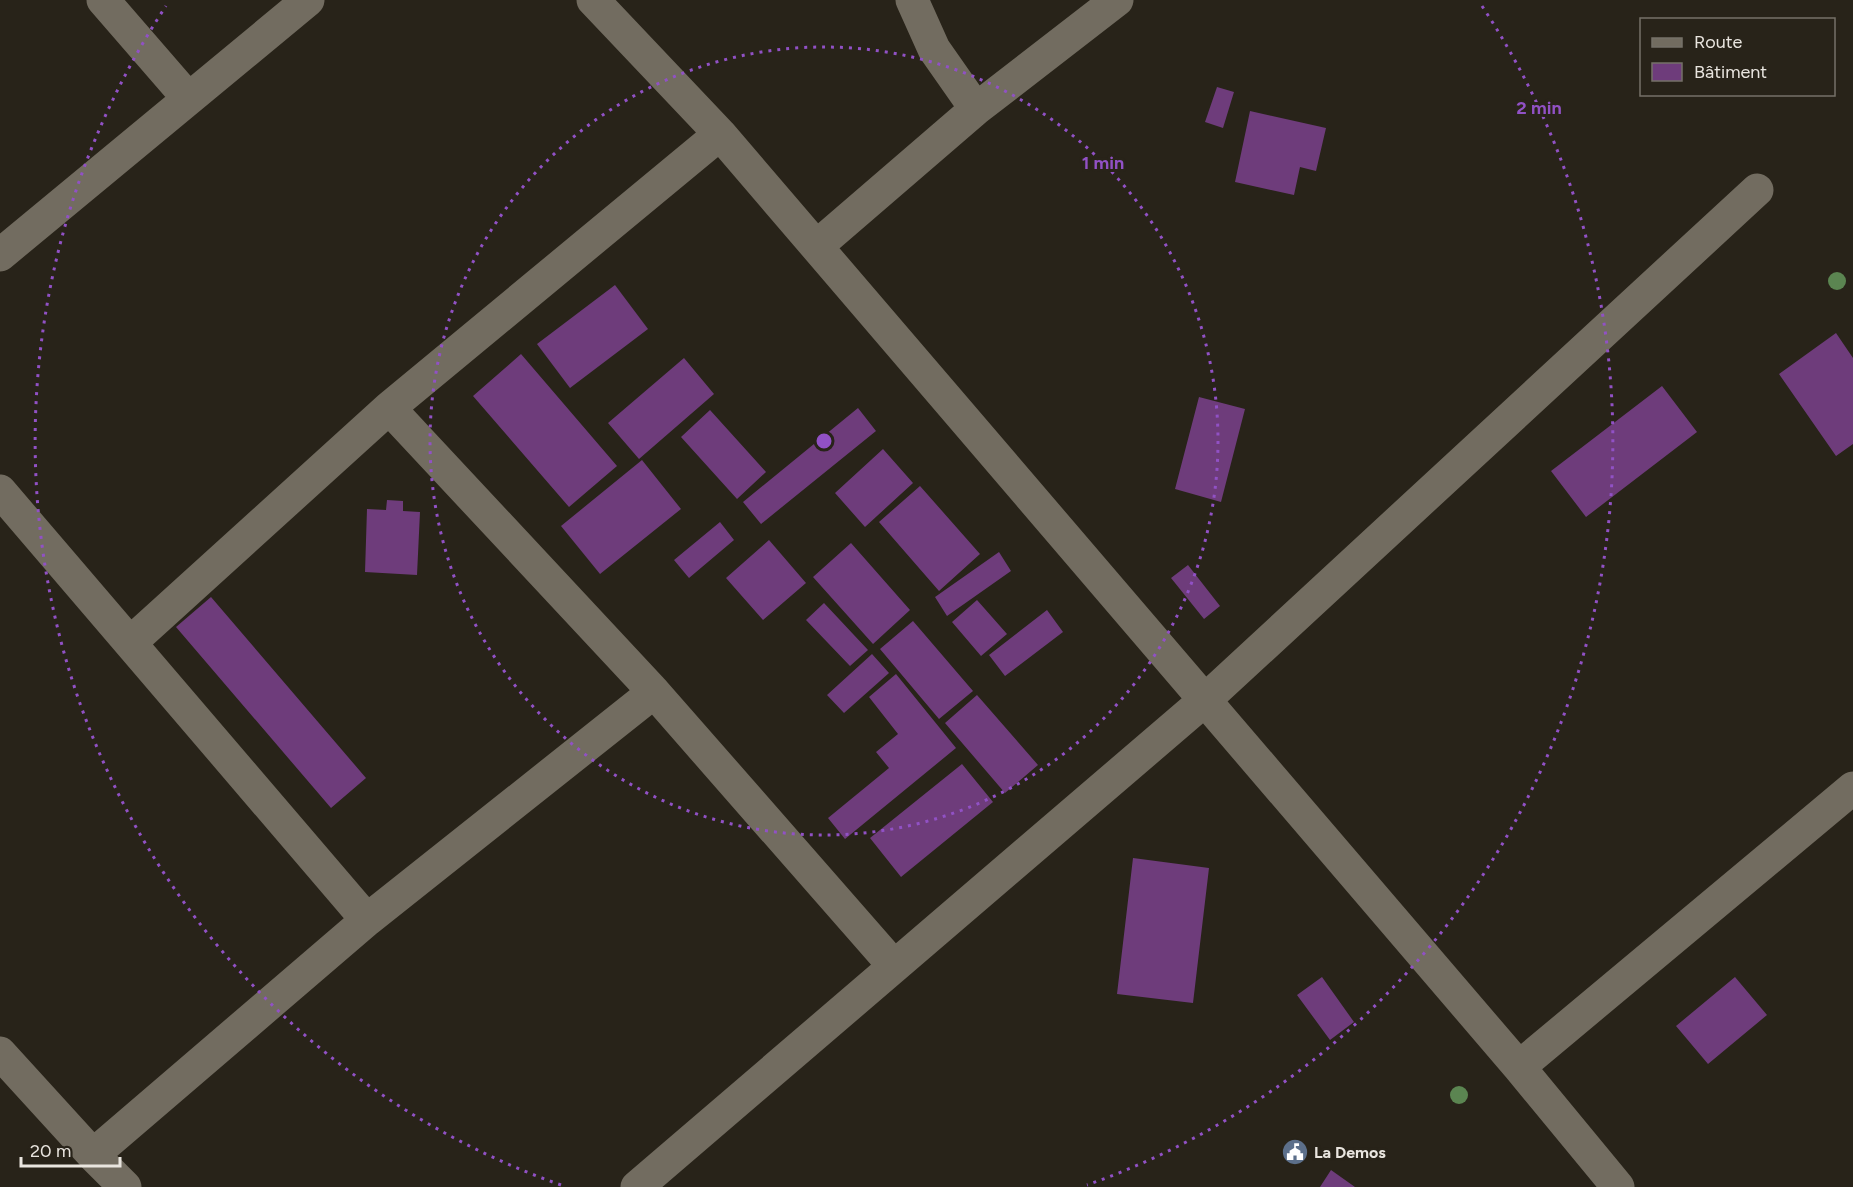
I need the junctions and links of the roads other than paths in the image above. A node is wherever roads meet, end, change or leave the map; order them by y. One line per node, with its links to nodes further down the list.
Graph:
1 (103, 0): 6 (street)
2 (308, 0): 6 (street)
3 (593, 0): 8 (street)
4 (912, 0): 7 (street)
5 (1117, 0): 7 (street)
6 (188, 98): 11 (street)
7 (976, 110): 10 (street)
8 (720, 134): 10 (street); 12 (street)
9 (1757, 189): 16 (street)
10 (817, 246): 16 (street)
11 (0, 255)
12 (389, 408): 14 (street); 15 (street)
13 (0, 491): 14 (street)
14 (130, 643): 18 (street)
15 (654, 692): 18 (street); 19 (street)
16 (1205, 700): 19 (street); 21 (street)
17 (1853, 788): 21 (street)
18 (366, 920): 22 (street)
19 (894, 966): 24 (street)
20 (0, 1053): 22 (street)
21 (1519, 1066): 25 (street)
22 (93, 1155): 23 (street)
23 (125, 1187)
24 (637, 1187)
25 (1618, 1187)

